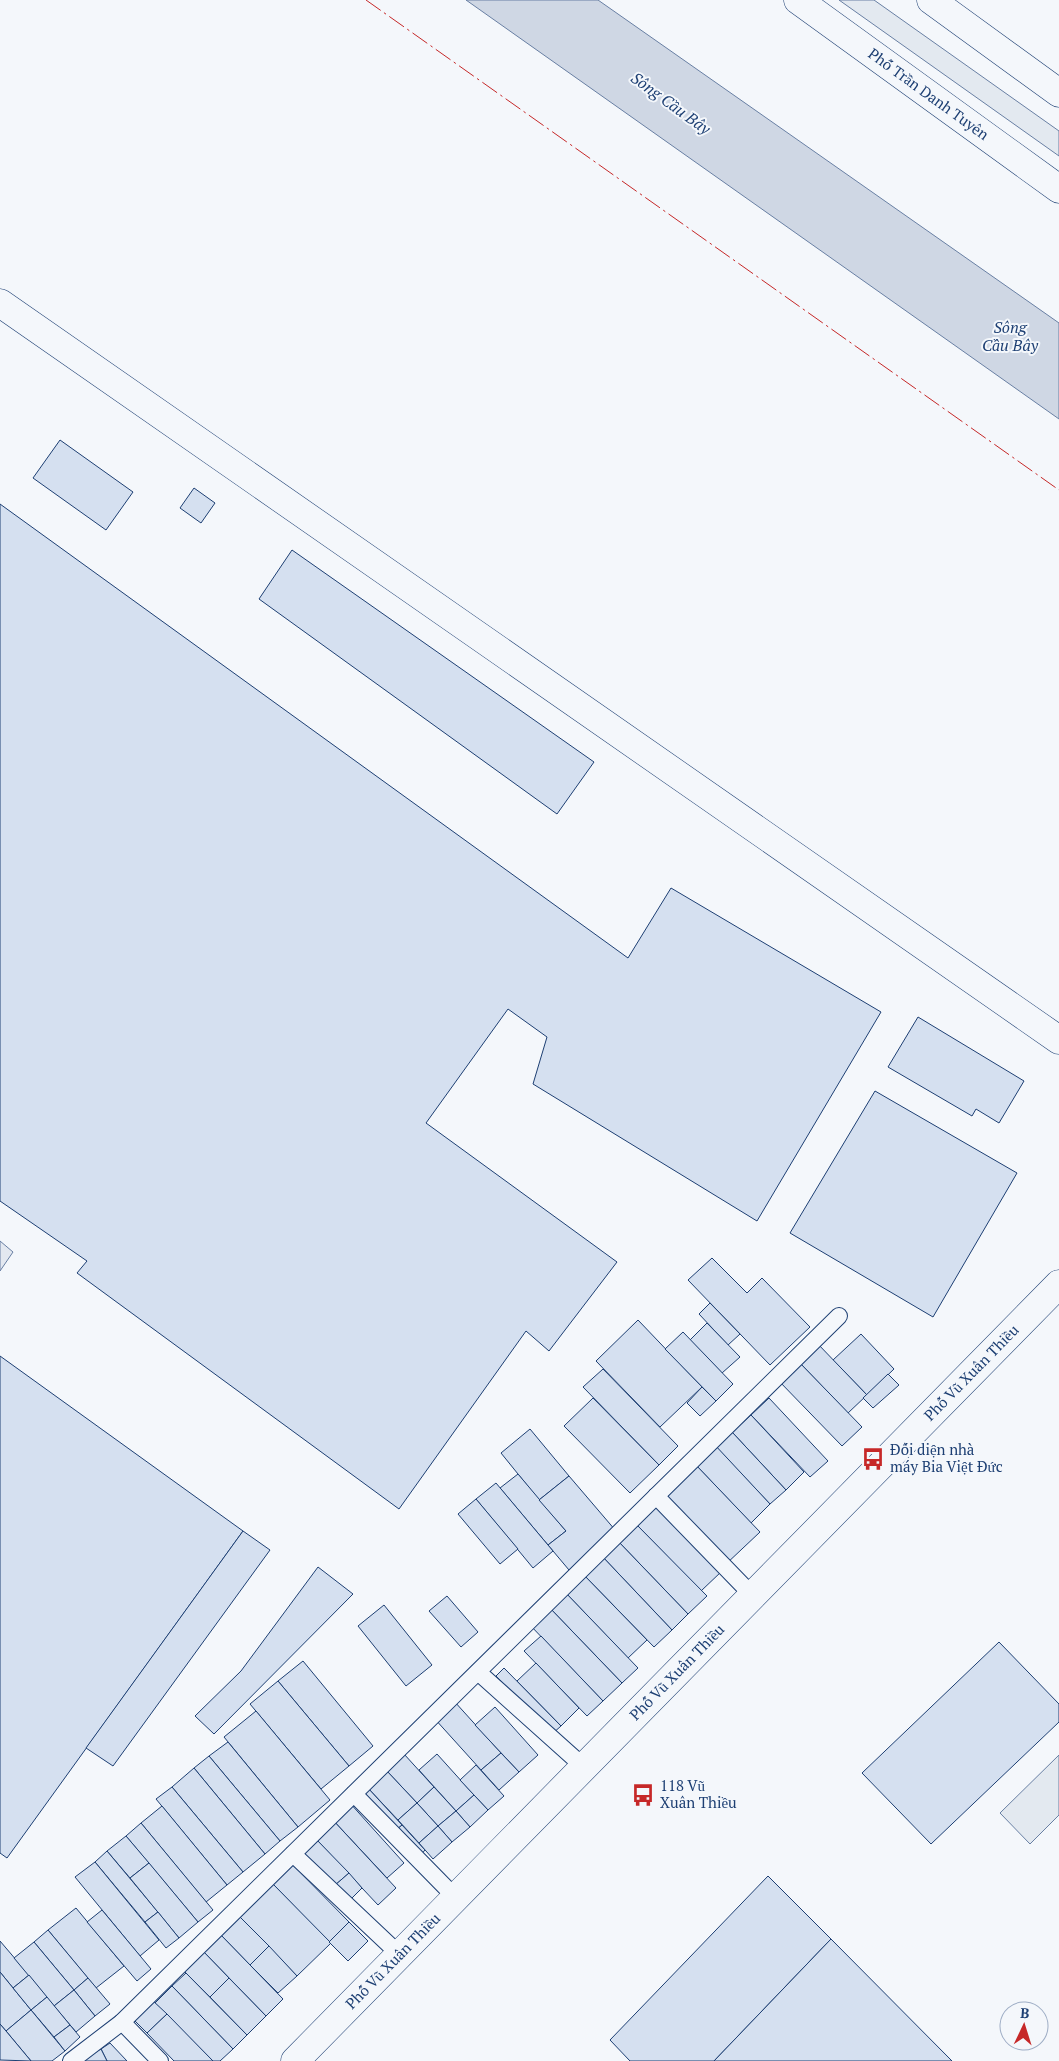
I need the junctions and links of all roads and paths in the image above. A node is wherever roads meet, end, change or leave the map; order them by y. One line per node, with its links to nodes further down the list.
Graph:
1 (798, 0): 4 (main road, Phố Trần Danh Tuyên)
2 (931, 0): 3 (main road)
3 (1059, 94)
4 (1059, 189)
5 (3, 312): 6 (main road)
6 (1059, 1040)
7 (1059, 1284): 10 (main road, Phố Vũ Xuân Thiều)
8 (840, 1316): 9 (lane)
9 (656, 1496): 10 (lane); 11 (lane)
10 (753, 1596): 12 (main road, Phố Vũ Xuân Thiều)
11 (478, 1672): 12 (lane); 13 (lane)
12 (584, 1767): 15 (main road, Phố Vũ Xuân Thiều)
13 (354, 1794): 14 (lane); 15 (lane)
14 (293, 1854): 16 (lane); 17 (lane)
15 (456, 1898): 16 (main road, Phố Vũ Xuân Thiều)
16 (400, 1955): 20 (main road, Phố Vũ Xuân Thiều)
17 (122, 2022): 18 (lane); 19 (lane)
18 (71, 2061)
19 (160, 2061)
20 (296, 2061)

